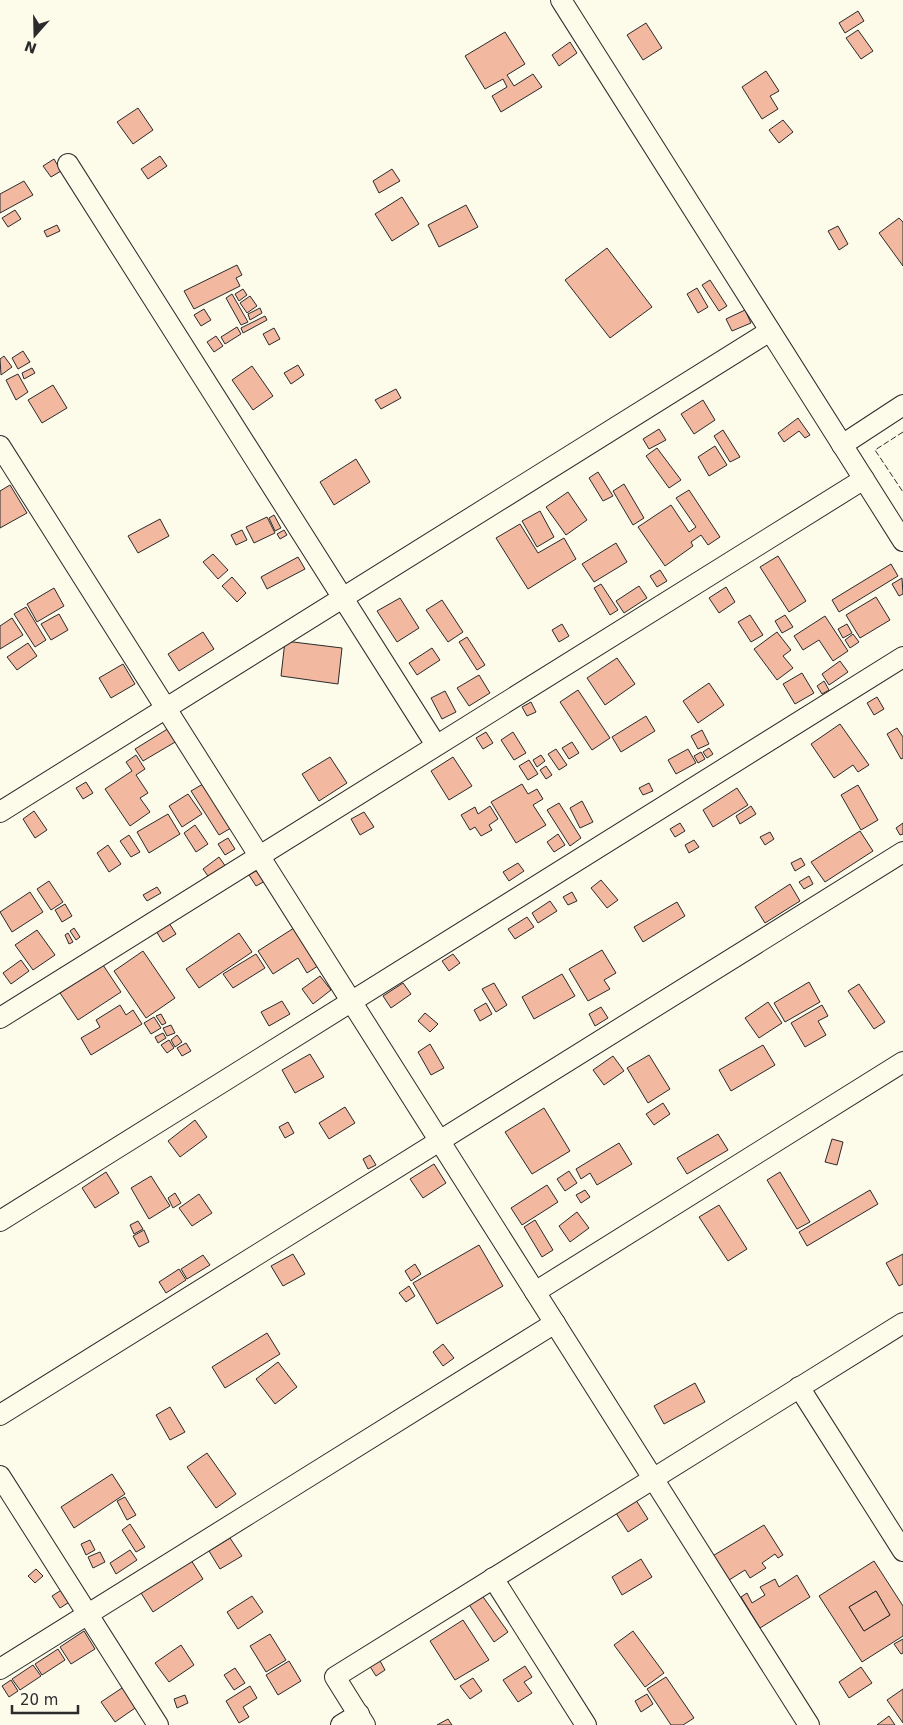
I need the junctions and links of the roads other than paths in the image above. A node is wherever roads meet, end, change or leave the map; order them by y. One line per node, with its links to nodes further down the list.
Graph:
1 (561, 0): 3 (street)
2 (68, 164): 9 (street)
3 (770, 331): 5 (street); 9 (street)
4 (903, 405): 5 (street)
5 (842, 445): 7 (street)
6 (0, 446): 11 (street)
7 (864, 479): 8 (street); 12 (street)
8 (903, 541)
9 (343, 597): 11 (street); 12 (street)
10 (903, 657): 16 (street)
11 (166, 708): 13 (street); 15 (street)
12 (436, 745): 15 (street)
13 (0, 812)
14 (903, 852): 19 (street)
15 (259, 856): 16 (street); 17 (street)
16 (351, 1001): 19 (street); 20 (street)
17 (0, 1018)
18 (903, 1062): 21 (street)
19 (440, 1141): 21 (street); 25 (street)
20 (0, 1221)
21 (535, 1292): 22 (street)
22 (555, 1323): 27 (street); 30 (street)
23 (903, 1323): 24 (street)
24 (799, 1387): 27 (street); 28 (street)
25 (0, 1415)
26 (0, 1476): 30 (street)
27 (653, 1478): 29 (street); 36 (street)
28 (903, 1551)
29 (493, 1578): 32 (street); 35 (street)
30 (88, 1614): 31 (street); 33 (street)
31 (0, 1669)
32 (362, 1720): 34 (street)
33 (158, 1725)
34 (341, 1725)
35 (586, 1725)
36 (809, 1725)

